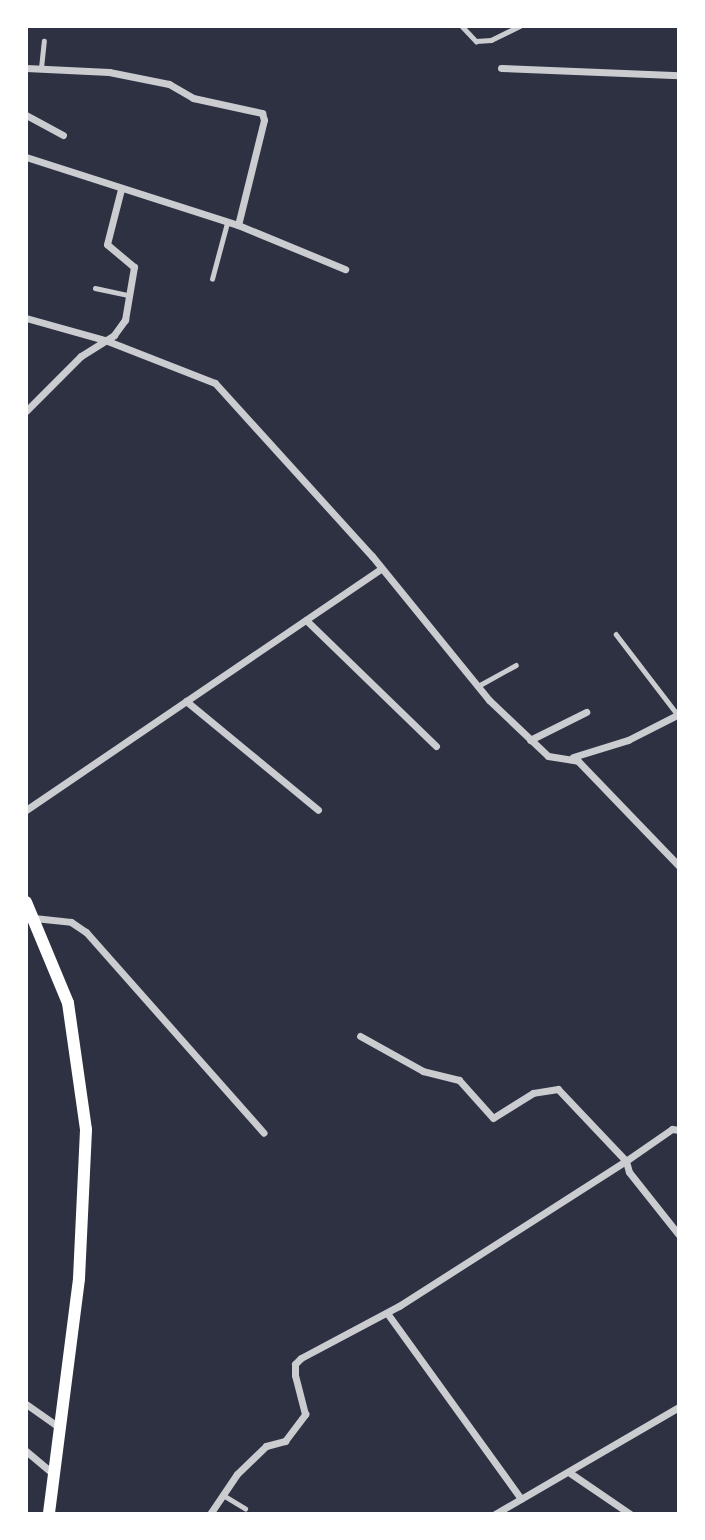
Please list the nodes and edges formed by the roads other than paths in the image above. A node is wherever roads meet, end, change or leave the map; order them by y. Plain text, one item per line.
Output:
1 (461, 26) edge
2 (520, 26) edge
3 (44, 41) dead end
4 (26, 68) edge
5 (41, 68) junction
6 (502, 68) dead end
7 (679, 75) edge
8 (26, 115) edge
9 (63, 135) dead end
10 (26, 157) edge
11 (121, 188) junction
12 (228, 223) junction
13 (238, 225) junction
14 (345, 269) dead end
15 (212, 279) dead end
16 (95, 288) dead end
17 (130, 296) junction
18 (26, 318) edge
19 (105, 340) junction
20 (26, 411) edge
21 (381, 569) junction
22 (306, 620) junction
23 (616, 634) dead end
24 (516, 666) dead end
25 (478, 686) junction
26 (186, 701) junction
27 (586, 712) dead end
28 (678, 714) edge
29 (530, 740) junction
30 (436, 746) dead end
31 (576, 759) junction
32 (26, 810) edge
33 (318, 810) dead end
34 (679, 866) edge
35 (26, 902) edge
36 (34, 918) junction
37 (360, 1037) dead end
38 (679, 1130) edge
39 (264, 1133) dead end
40 (626, 1161) junction
41 (679, 1235) edge
42 (387, 1313) junction
43 (26, 1404) edge
44 (679, 1407) edge
45 (60, 1428) junction
46 (26, 1451) edge
47 (570, 1473) junction
48 (54, 1474) junction
49 (223, 1495) junction
50 (521, 1499) junction
51 (245, 1508) dead end
52 (49, 1514) edge
53 (210, 1514) edge
54 (495, 1514) edge
55 (630, 1514) edge

1 - 2 lane
3 - 5 lane
4 - 5 street
5 - 13 street
6 - 7 street
8 - 9 street
10 - 11 street
11 - 12 street
11 - 17 street
12 - 13 street
12 - 15 lane
13 - 14 street
16 - 17 lane
17 - 19 street
18 - 19 street
19 - 20 street
19 - 21 street
21 - 22 street
21 - 25 street
22 - 26 street
22 - 30 street
23 - 28 lane
24 - 25 lane
25 - 29 street
26 - 32 street
26 - 33 street
27 - 29 street
28 - 31 street
29 - 31 street
31 - 34 street
35 - 36 main road
36 - 39 street
36 - 45 main road
37 - 40 street
38 - 40 street
40 - 41 street
40 - 42 street
42 - 49 street
42 - 50 street
43 - 45 street
44 - 47 street
45 - 48 main road
46 - 48 street
47 - 50 street
47 - 55 street
48 - 52 main road
49 - 51 lane
49 - 53 street
50 - 54 street

